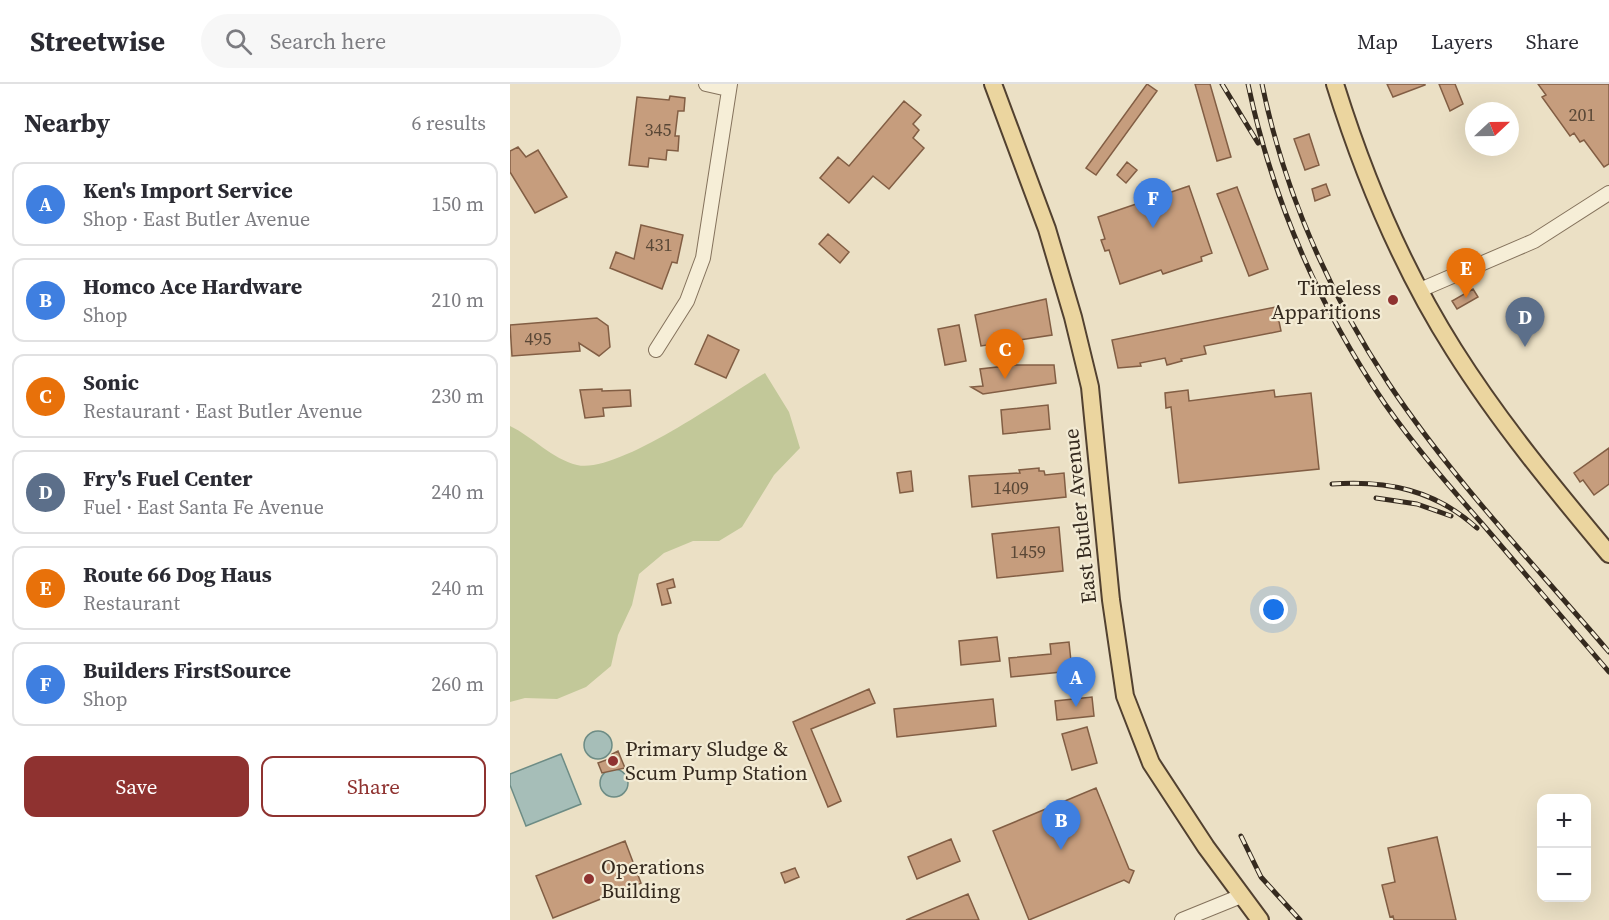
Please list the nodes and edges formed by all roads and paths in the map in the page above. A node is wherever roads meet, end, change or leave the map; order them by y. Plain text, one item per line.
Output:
1 (706, 84) edge
2 (993, 84) edge
3 (1335, 84) edge
4 (729, 86) edge
5 (1609, 193) edge
6 (1420, 290) junction
7 (656, 350) dead end
8 (1609, 554) edge
9 (1240, 896) junction
10 (1182, 920) edge
11 (1260, 920) edge

1 - 4 street
2 - 9 main road, East Butler Avenue
3 - 6 main road
4 - 7 street
5 - 6 street
6 - 8 main road
9 - 10 street
9 - 11 main road, East Butler Avenue

